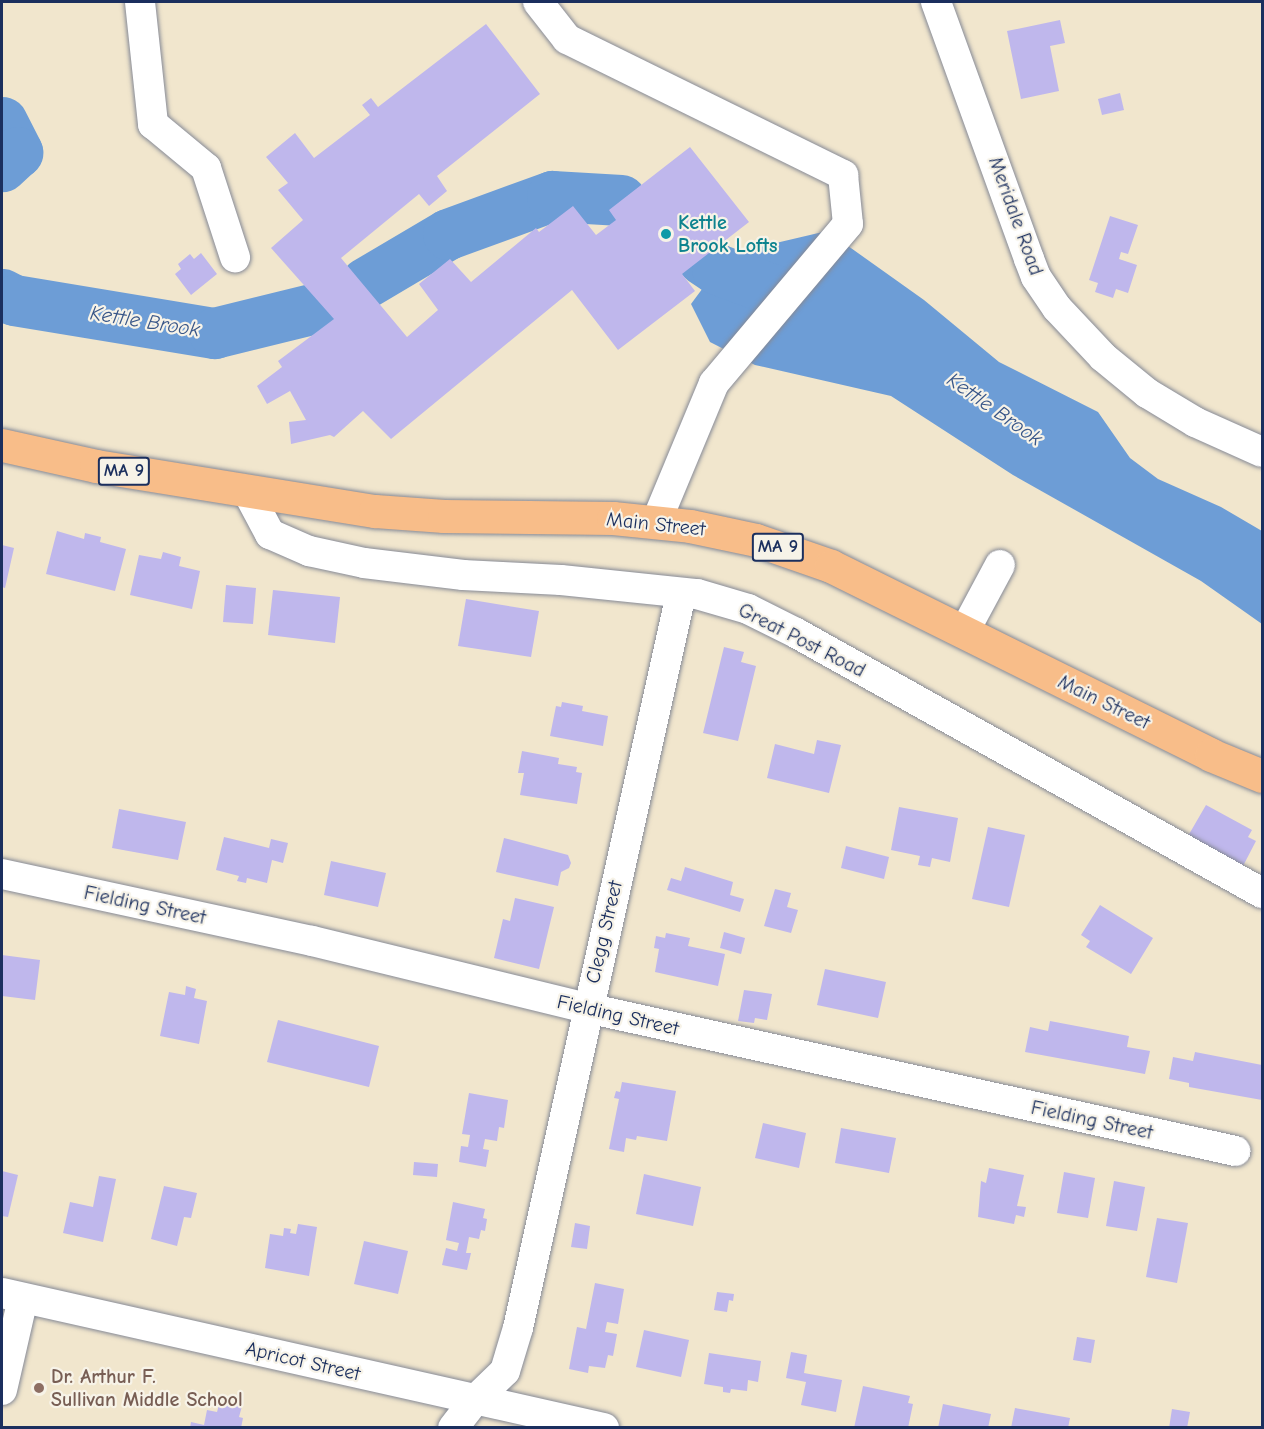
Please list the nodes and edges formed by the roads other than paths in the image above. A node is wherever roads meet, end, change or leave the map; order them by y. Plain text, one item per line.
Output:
1 (140, 2) edge
2 (538, 2) edge
3 (936, 2) edge
4 (235, 257) dead end
5 (2, 445) edge
6 (1263, 452) edge
7 (247, 491) junction
8 (656, 522) junction
9 (1000, 565) dead end
10 (681, 594) junction
11 (964, 633) junction
12 (1263, 776) edge
13 (2, 874) edge
14 (1263, 893) edge
15 (587, 1008) junction
16 (1235, 1151) dead end
17 (12, 1296) edge
18 (2, 1390) edge
19 (476, 1399) junction
20 (453, 1428) edge
21 (604, 1428) edge

1 - 4 street
2 - 8 street
3 - 6 street, Meridale Road
5 - 7 highway, Main Street / MA 9
7 - 8 highway, Main Street / MA 9
7 - 10 street, Great Post Road
8 - 11 highway, Main Street / MA 9
9 - 11 street
10 - 14 street, Great Post Road
10 - 15 street, Clegg Street
11 - 12 highway, Main Street / MA 9
13 - 15 street, Fielding Street
15 - 16 street, Fielding Street
15 - 19 street, Clegg Street
17 - 18 street
17 - 19 street, Apricot Street
19 - 20 street, Clegg Street
19 - 21 street, Apricot Street

